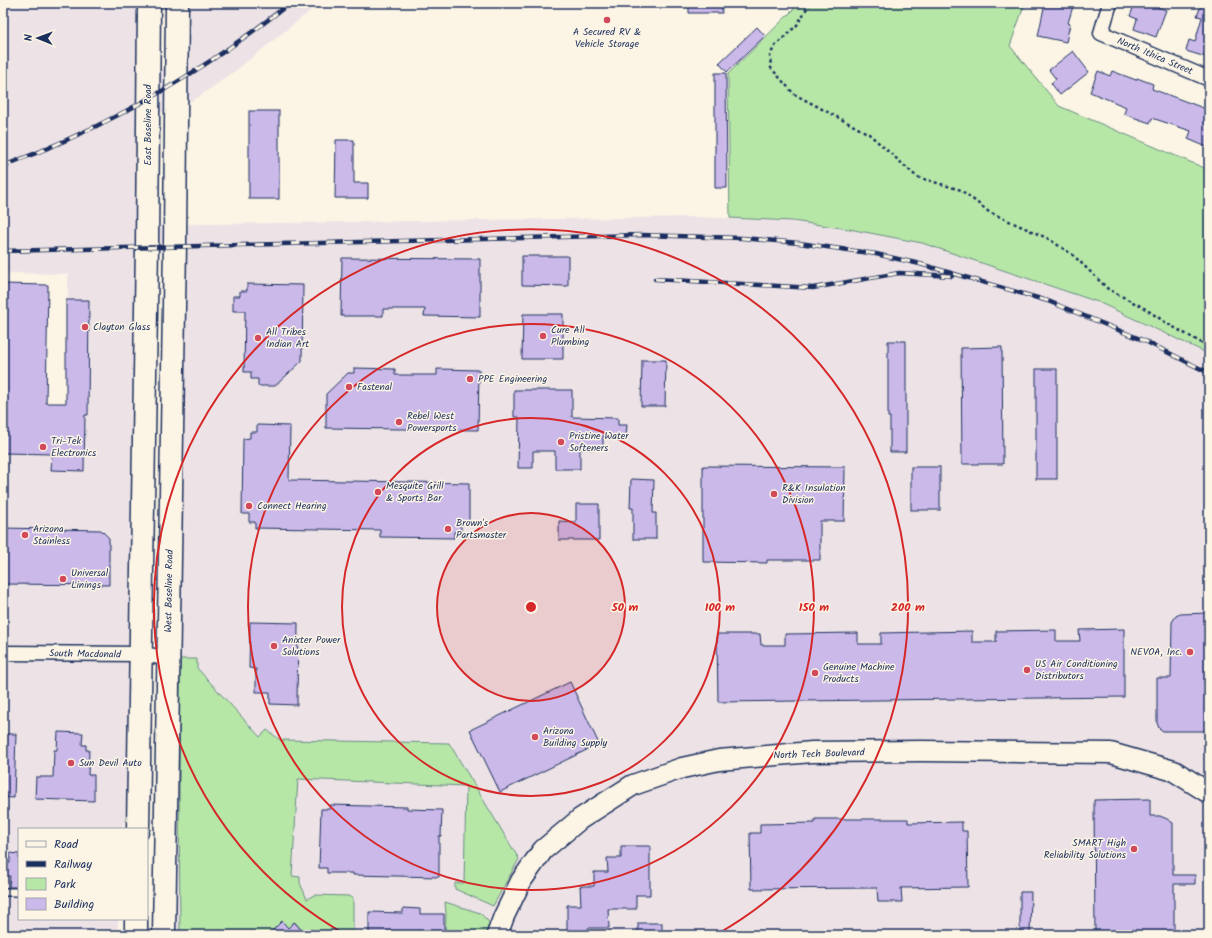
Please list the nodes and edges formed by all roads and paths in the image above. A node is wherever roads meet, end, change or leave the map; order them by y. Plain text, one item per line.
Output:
1 (149, 3) edge
2 (162, 3) edge
3 (177, 3) edge
4 (810, 3) edge
5 (1110, 3) edge
6 (177, 38) junction
7 (1209, 79) edge
8 (1209, 347) edge
9 (145, 398) junction
10 (172, 398) junction
11 (3, 653) edge
12 (140, 654) junction
13 (168, 658) junction
14 (1209, 793) edge
15 (138, 828) edge
16 (3, 892) edge
17 (18, 892) edge
18 (136, 920) edge
19 (136, 935) edge
20 (164, 935) edge
21 (497, 935) edge

1 - 9 main road, East Baseline Road
2 - 6 main road
3 - 6 main road
4 - 8 path
5 - 7 street, North Ithica Street
6 - 10 main road, West Baseline Road
9 - 10 main road
9 - 12 main road
10 - 13 main road, West Baseline Road
11 - 12 street, South Macdonald
12 - 13 street, South Macdonald
12 - 15 main road
13 - 20 main road, West Baseline Road
14 - 21 street, North Tech Boulevard
16 - 17 lane
18 - 19 main road

